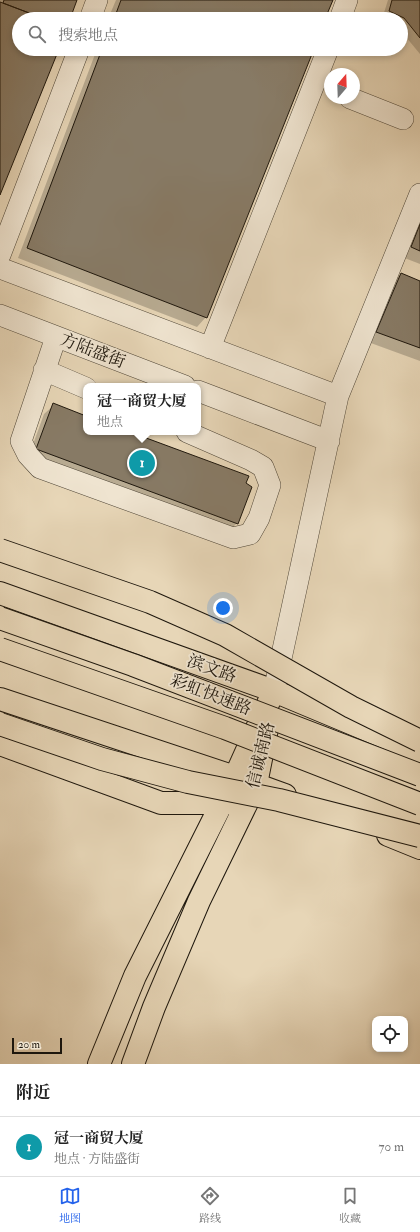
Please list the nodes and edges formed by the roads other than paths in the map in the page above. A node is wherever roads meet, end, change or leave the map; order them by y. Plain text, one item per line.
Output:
1 (97, 0) edge
2 (347, 0) edge
3 (93, 12) edge
4 (343, 12) edge
5 (75, 56) edge
6 (327, 56) edge
7 (322, 87) edge
8 (360, 102) edge
9 (403, 119) dead end
10 (420, 194) edge
11 (0, 255) edge
12 (0, 268) edge
13 (0, 315) edge
14 (56, 337) junction
15 (210, 348) junction
16 (44, 370) junction
17 (177, 383) edge
18 (83, 387) edge
19 (201, 392) edge
20 (338, 396) junction
21 (194, 435) edge
22 (328, 441) junction
23 (0, 550) edge
24 (0, 593) edge
25 (0, 618) edge
26 (0, 649) edge
27 (274, 691) junction
28 (0, 699) edge
29 (0, 724) edge
30 (420, 741) edge
31 (0, 744) edge
32 (420, 752) edge
33 (420, 775) edge
34 (235, 777) junction
35 (251, 793) junction
36 (222, 804) junction
37 (420, 804) edge
38 (420, 836) edge
39 (420, 848) edge
40 (99, 1064) edge
41 (133, 1064) edge

1 - 3 street
2 - 4 street
5 - 11 street
6 - 7 street
7 - 15 street
8 - 9 street
10 - 20 street
12 - 15 street
13 - 14 street, 方陆盛街
14 - 16 street
14 - 17 street, 方陆盛街
15 - 20 street
16 - 18 street
16 - 21 street
19 - 22 street
20 - 22 street
22 - 27 street
23 - 30 main road, bridge
24 - 27 main road, 滨文路
25 - 33 main road, 彩虹快速路, bridge
26 - 37 main road, 彩虹快速路, bridge
27 - 32 main road, 滨文路
27 - 34 main road, 信诚南路
27 - 35 main road, 信诚南路
28 - 34 main road
29 - 38 main road, bridge
31 - 36 main road
34 - 35 main road
34 - 36 main road, 信诚南路
35 - 36 main road
35 - 39 main road
35 - 41 main road, 信诚南路
36 - 40 main road, 信诚南路

